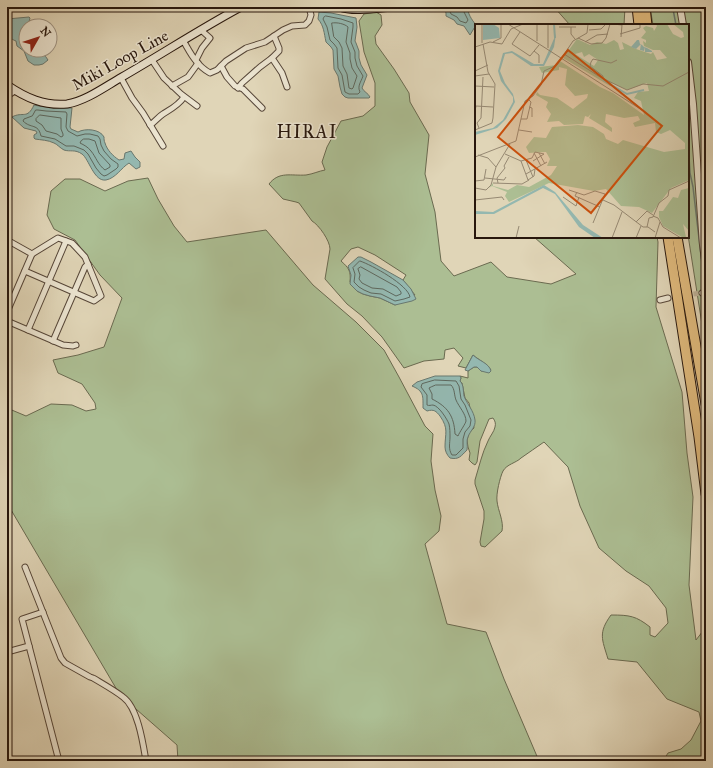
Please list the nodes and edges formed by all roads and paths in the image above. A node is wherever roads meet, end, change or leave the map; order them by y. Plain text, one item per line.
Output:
1 (241, 7) edge
2 (309, 7) edge
3 (340, 7) edge
4 (393, 7) edge
5 (637, 7) edge
6 (645, 7) edge
7 (680, 7) edge
8 (639, 24) edge
9 (647, 24) edge
10 (683, 24) edge
11 (201, 30) junction
12 (274, 36) junction
13 (183, 40) junction
14 (272, 58) junction
15 (152, 60) junction
16 (197, 62) junction
17 (221, 66) junction
18 (689, 70) edge
19 (121, 78) junction
20 (7, 86) edge
21 (172, 86) junction
22 (287, 87) dead end
23 (238, 88) junction
24 (15, 91) junction
25 (7, 96) edge
26 (184, 97) junction
27 (197, 106) dead end
28 (262, 108) dead end
29 (150, 125) junction
30 (163, 146) dead end
31 (668, 238) edge
32 (677, 238) edge
33 (7, 240) edge
34 (66, 241) junction
35 (32, 254) junction
36 (88, 264) junction
37 (706, 267) edge
38 (25, 271) junction
39 (49, 281) junction
40 (74, 292) junction
41 (7, 295) edge
42 (14, 297) junction
43 (668, 298) dead end
44 (660, 300) dead end
45 (7, 312) edge
46 (7, 321) edge
47 (28, 330) junction
48 (53, 341) junction
49 (76, 345) dead end
50 (706, 404) edge
51 (706, 494) edge
52 (25, 567) dead end
53 (43, 612) junction
54 (29, 646) junction
55 (7, 652) edge
56 (60, 761) edge
57 (146, 761) edge

1 - 11 main road, Miki Loop Line
2 - 12 street
3 - 4 main road
5 - 8 highway
6 - 9 highway
7 - 10 street
11 - 13 main road, Miki Loop Line
11 - 16 street
12 - 14 street
12 - 17 street
13 - 15 main road, Miki Loop Line
13 - 16 street
14 - 22 street
14 - 23 street
15 - 19 main road, Miki Loop Line
15 - 21 street
16 - 17 street
16 - 21 street
17 - 23 street
18 - 37 street
19 - 24 main road, Miki Loop Line
19 - 29 street
20 - 24 main road, Miki Loop Line
21 - 26 street
23 - 28 street
24 - 25 street
26 - 27 street
26 - 29 street
29 - 30 street
31 - 51 highway
32 - 50 highway
33 - 35 street
34 - 35 street
34 - 36 street
34 - 39 street
35 - 38 street
36 - 40 street
36 - 40 street
38 - 39 street
38 - 42 street
39 - 40 street
39 - 47 street
40 - 48 street
41 - 42 street
42 - 45 street
43 - 44 street
46 - 47 street
47 - 48 street
48 - 49 street
52 - 53 street
53 - 54 street
53 - 57 street
54 - 55 street
54 - 56 street

